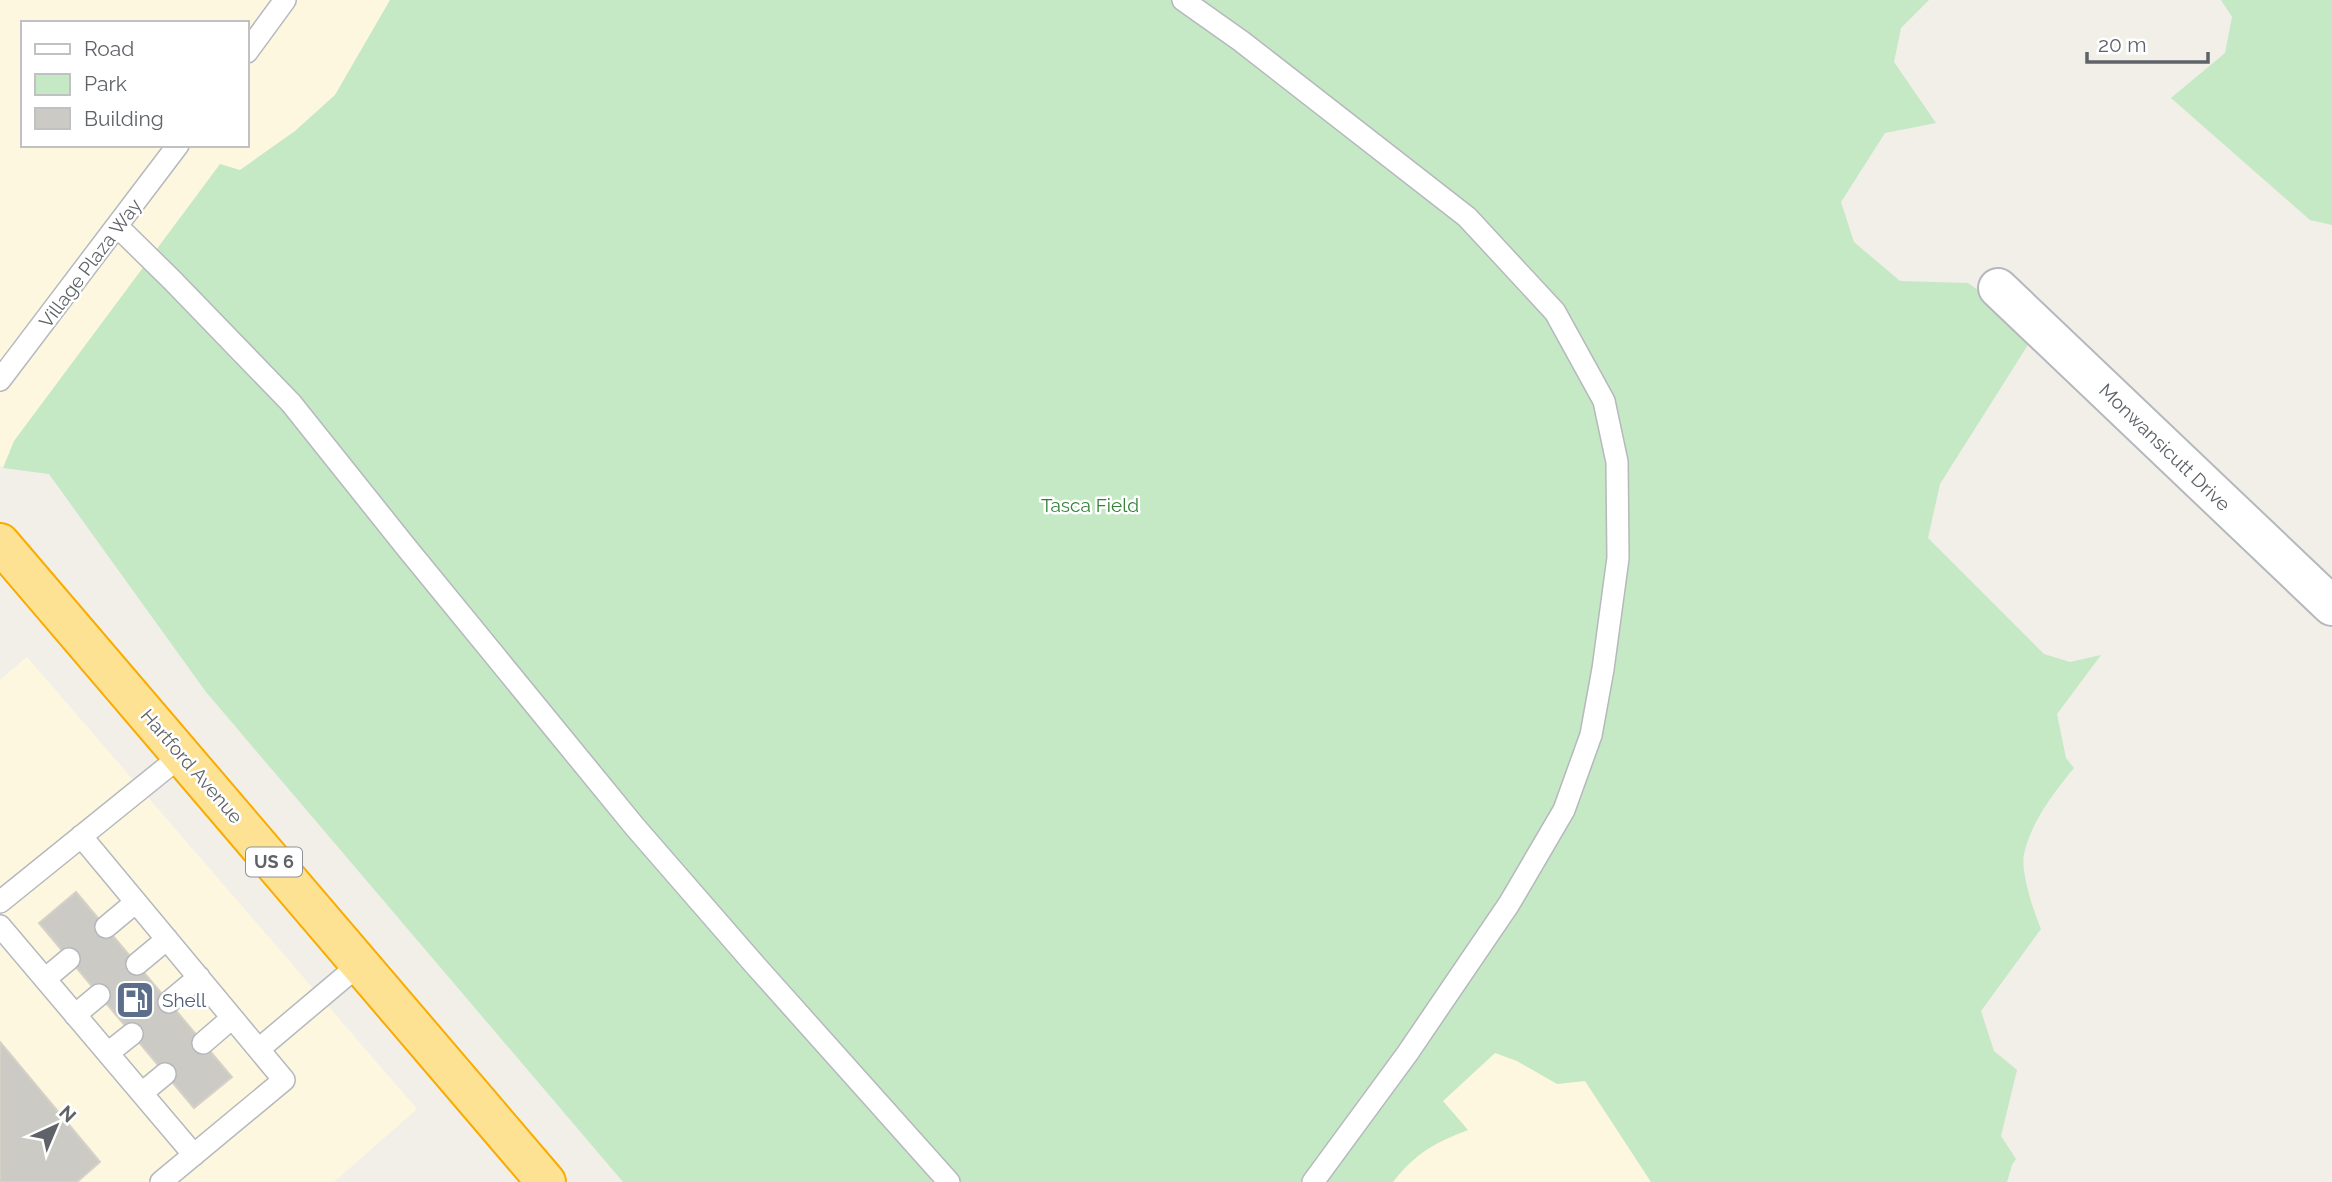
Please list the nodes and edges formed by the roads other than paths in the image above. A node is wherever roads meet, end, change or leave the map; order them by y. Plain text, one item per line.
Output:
1 (285, 0) edge
2 (1183, 0) edge
3 (248, 51) edge
4 (177, 147) edge
5 (118, 227) junction
6 (1998, 288) dead end
7 (0, 380) edge
8 (0, 542) edge
9 (2332, 606) edge
10 (182, 755) junction
11 (81, 836) junction
12 (0, 901) edge
13 (136, 902) junction
14 (0, 926) edge
15 (106, 927) dead end
16 (167, 939) junction
17 (69, 959) dead end
18 (361, 962) junction
19 (137, 964) dead end
20 (199, 977) junction
21 (45, 979) junction
22 (99, 995) dead end
23 (169, 1002) dead end
24 (75, 1015) junction
25 (232, 1018) junction
26 (132, 1034) dead end
27 (203, 1043) dead end
28 (259, 1049) junction
29 (108, 1054) junction
30 (165, 1074) dead end
31 (142, 1093) junction
32 (194, 1154) junction
33 (161, 1182) edge
34 (546, 1182) edge
35 (949, 1182) edge
36 (1313, 1182) edge

1 - 3 lane
2 - 36 lane
4 - 5 lane, Village Plaza Way
5 - 7 lane, Village Plaza Way
5 - 35 lane
6 - 9 street, Monwansicutt Drive
8 - 10 highway, Hartford Avenue / US 6
10 - 11 lane
10 - 18 highway, Hartford Avenue / US 6
11 - 12 lane
11 - 13 lane
13 - 15 lane
13 - 16 lane
14 - 21 lane
16 - 19 lane
16 - 20 lane
17 - 21 lane
18 - 28 lane
18 - 34 highway, Hartford Avenue / US 6
20 - 23 lane
20 - 25 lane
21 - 24 lane
22 - 24 lane
24 - 29 lane
25 - 27 lane
25 - 28 lane
26 - 29 lane
28 - 32 lane
29 - 31 lane
30 - 31 lane
31 - 32 lane
32 - 33 lane

